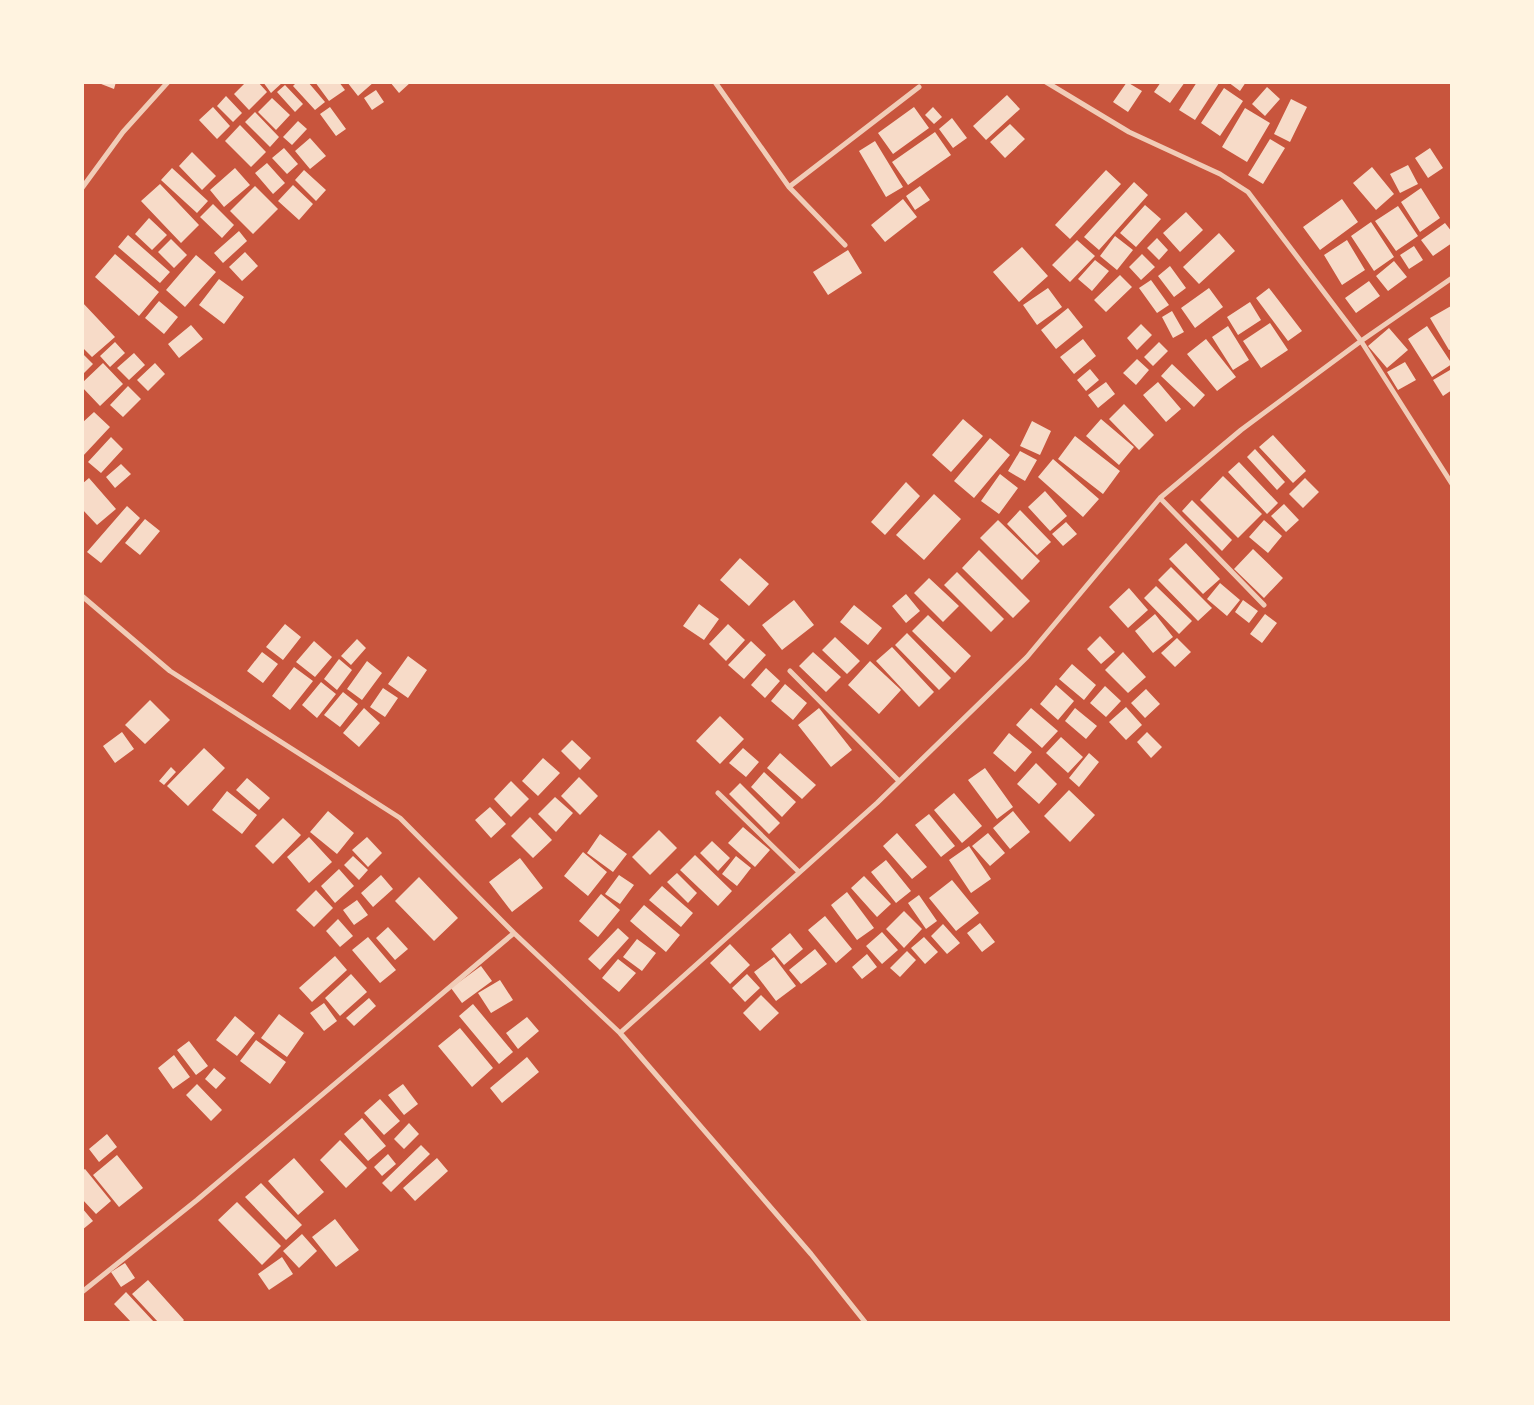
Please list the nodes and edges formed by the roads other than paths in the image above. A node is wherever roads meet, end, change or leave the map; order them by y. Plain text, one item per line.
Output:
1 (168, 82) edge
2 (715, 82) edge
3 (1046, 82) edge
4 (919, 87) dead end
5 (789, 187) junction
6 (82, 188) edge
7 (845, 245) dead end
8 (1452, 278) edge
9 (1361, 341) junction
10 (1452, 484) edge
11 (1160, 498) junction
12 (82, 596) edge
13 (1264, 605) dead end
14 (790, 671) dead end
15 (899, 781) junction
16 (718, 793) dead end
17 (799, 872) junction
18 (514, 933) junction
19 (620, 1034) junction
20 (82, 1292) edge
21 (865, 1322) edge

1 - 6 street
2 - 5 street
3 - 9 street
4 - 5 street
5 - 7 street
8 - 9 street
9 - 10 street
9 - 11 street
11 - 13 street
11 - 15 street
12 - 18 street
14 - 15 street
15 - 17 street
16 - 17 street
17 - 19 street
18 - 19 street
18 - 20 street
19 - 21 street

